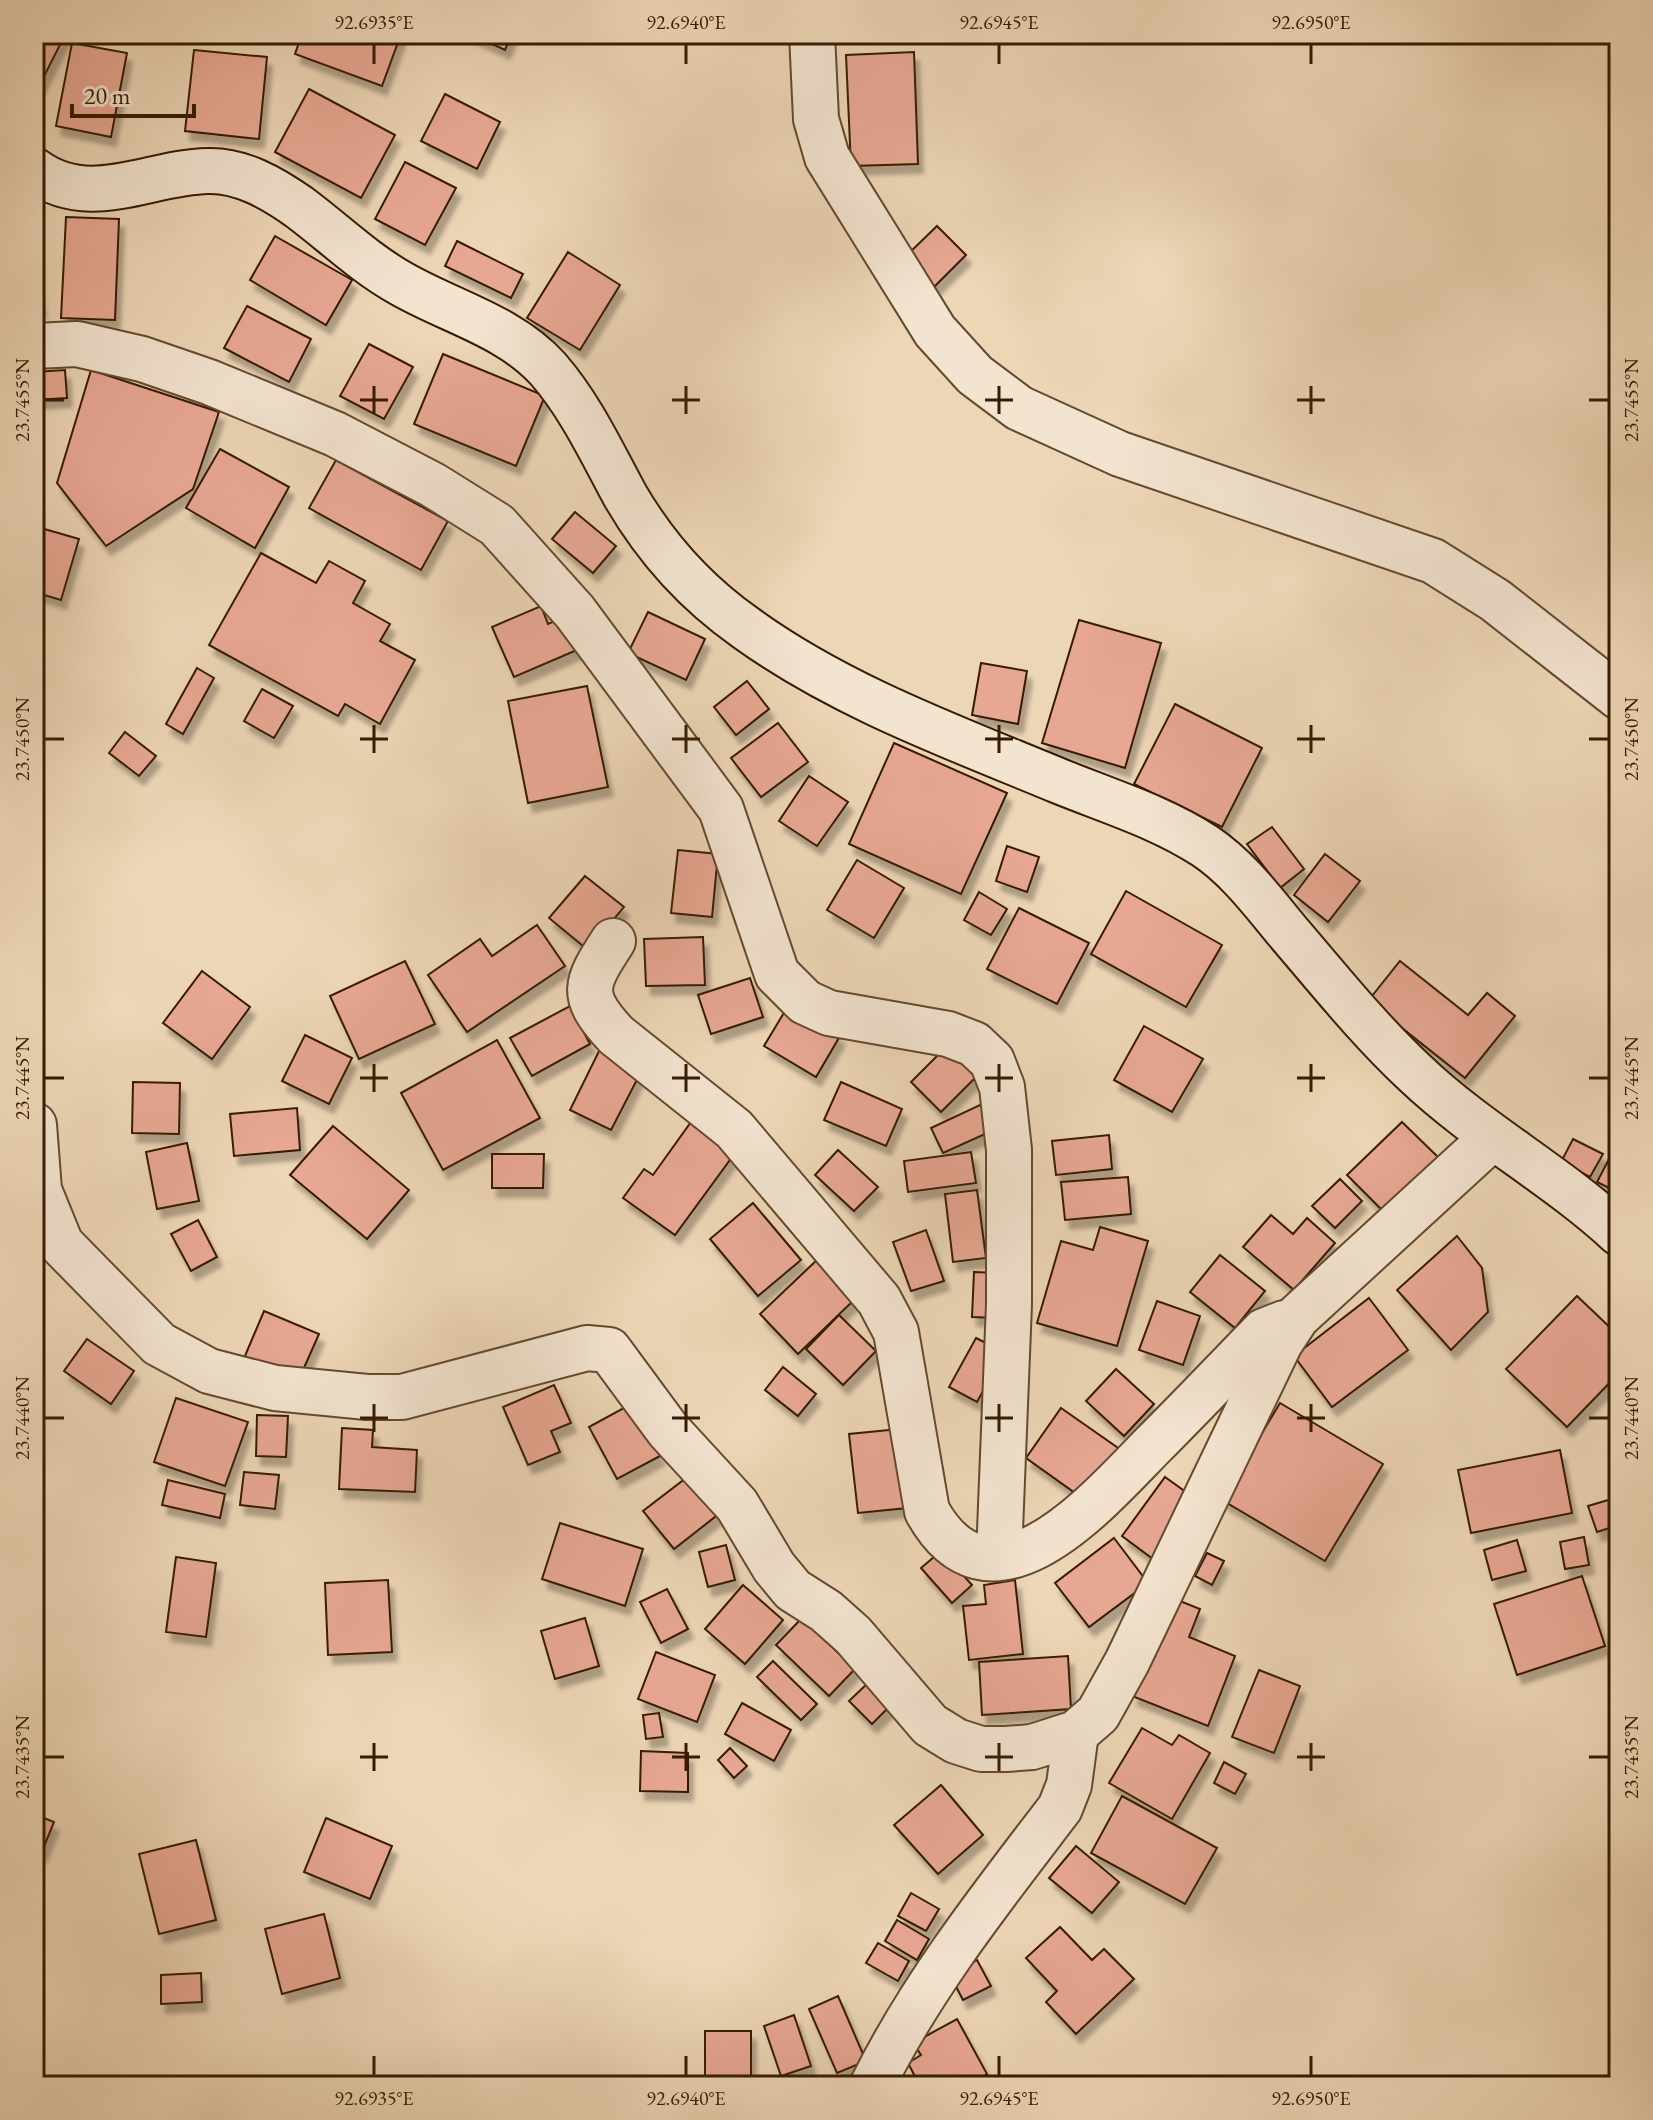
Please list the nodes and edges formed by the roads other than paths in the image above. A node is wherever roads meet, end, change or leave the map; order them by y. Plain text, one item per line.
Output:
1 (812, 34) edge
2 (34, 170) edge
3 (34, 346) edge
4 (1619, 697) edge
5 (613, 941) dead end
6 (34, 1125) edge
7 (1492, 1138) junction
8 (1619, 1233) edge
9 (1297, 1317) junction
10 (999, 1556) junction
11 (1076, 1733) junction
12 (872, 2086) edge

1 - 4 street
2 - 7 street
3 - 10 street
5 - 10 street
6 - 11 street
7 - 8 street
7 - 9 street
9 - 10 street
9 - 11 street
11 - 12 street

